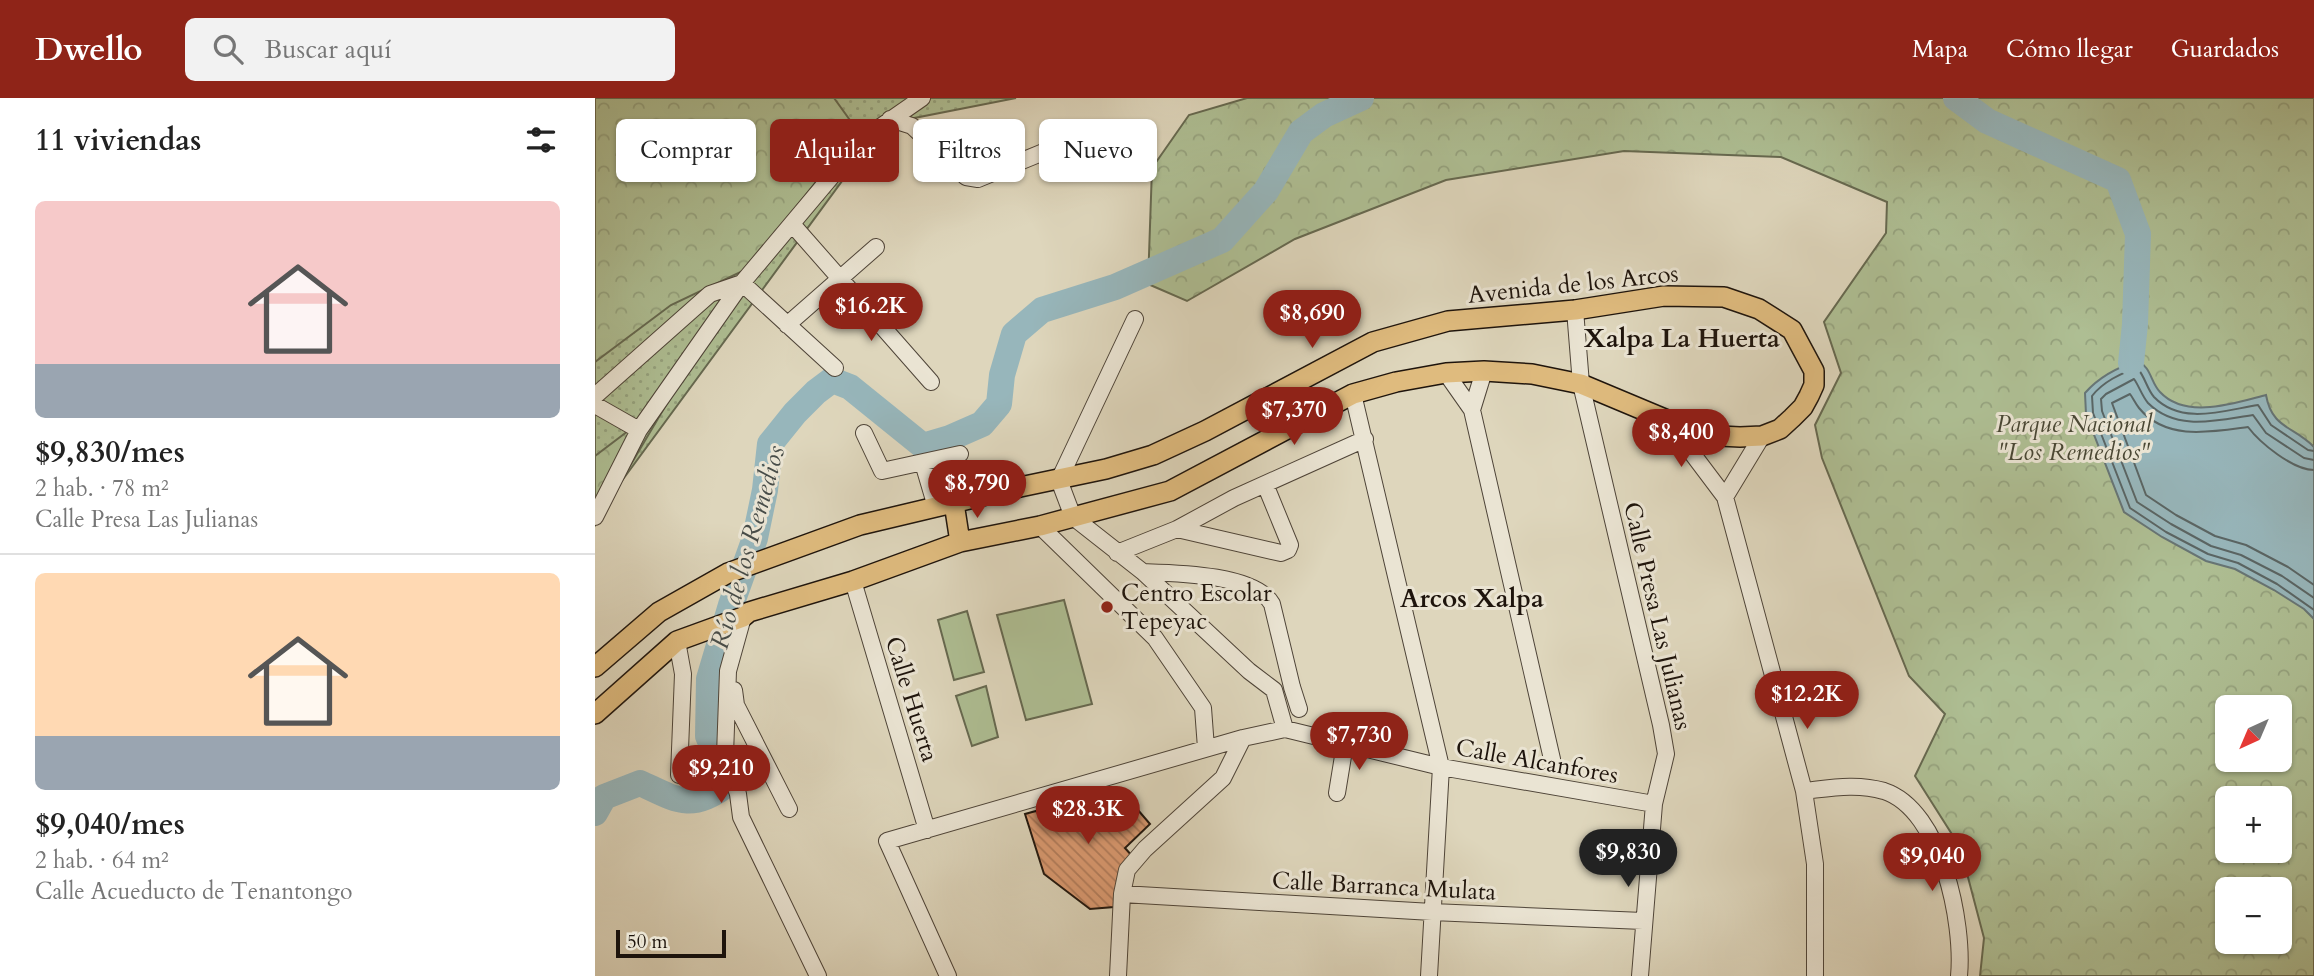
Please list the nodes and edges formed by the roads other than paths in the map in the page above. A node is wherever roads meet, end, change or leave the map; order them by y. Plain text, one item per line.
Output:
1 (922, 98) edge
2 (890, 119) edge
3 (899, 122) edge
4 (1039, 154) edge
5 (827, 182) edge
6 (792, 224) junction
7 (876, 247) dead end
8 (838, 279) junction
9 (742, 283) junction
10 (1575, 310) junction
11 (1135, 319) dead end
12 (787, 325) junction
13 (835, 368) dead end
14 (1484, 371) junction
15 (1446, 373) junction
16 (931, 382) dead end
17 (1581, 384) junction
18 (1353, 394) junction
19 (595, 396) edge
20 (595, 405) edge
21 (1472, 410) junction
22 (1667, 420) junction
23 (639, 430) junction
24 (864, 433) dead end
25 (1762, 436) junction
26 (1365, 439) junction
27 (960, 454) dead end
28 (923, 463) junction
29 (1059, 480) junction
30 (1265, 484) junction
31 (1725, 497) junction
32 (945, 505) junction
33 (595, 517) edge
34 (1073, 517) junction
35 (1040, 526) junction
36 (1177, 529) junction
37 (960, 542) junction
38 (1117, 553) junction
39 (1143, 572) junction
40 (853, 581) junction
41 (742, 616) junction
42 (677, 641) junction
43 (595, 667) edge
44 (1292, 687) junction
45 (1274, 690) junction
46 (1300, 709) dead end
47 (595, 714) edge
48 (1285, 730) junction
49 (1243, 738) junction
50 (1345, 744) junction
51 (1206, 748) junction
52 (1552, 759) dead end
53 (1441, 767) junction
54 (679, 775) dead end
55 (1804, 791) junction
56 (1337, 793) dead end
57 (1654, 804) junction
58 (789, 809) dead end
59 (927, 830) junction
60 (1122, 894) junction
61 (1432, 912) junction
62 (1643, 921) junction
63 (818, 976) edge
64 (948, 976) edge
65 (1118, 976) edge
66 (1429, 976) edge
67 (1640, 976) edge
68 (1815, 976) edge
69 (1959, 976) edge

1 - 2 street
3 - 4 street
5 - 6 street
6 - 8 street
6 - 9 street
7 - 8 street
8 - 12 street
8 - 16 street
9 - 12 street
9 - 19 street
9 - 23 street
10 - 17 street, Calle Presa Las Julianas
10 - 25 main road, Avenida de los Arcos
10 - 29 main road, Avenida de los Arcos
11 - 29 street
12 - 13 street
14 - 15 main road
14 - 17 main road
14 - 21 street
15 - 18 main road
15 - 21 street
17 - 22 main road
17 - 57 street, Calle Presa Las Julianas
18 - 26 street
18 - 34 main road
20 - 23 street
21 - 52 street
22 - 25 main road
22 - 31 street
23 - 33 street
24 - 28 street
25 - 31 street
26 - 30 street
26 - 53 street
27 - 28 street
28 - 32 street
29 - 32 main road, Avenida de los Arcos
29 - 34 street
30 - 36 street
30 - 36 street
31 - 55 street
32 - 37 main road
32 - 43 main road, Avenida de los Arcos
34 - 35 main road
34 - 38 street
35 - 37 main road
35 - 51 street
36 - 38 street
37 - 40 main road
38 - 39 street
39 - 44 street
39 - 45 street
40 - 41 main road
40 - 59 street, Calle Huerta
41 - 42 main road
41 - 58 street
41 - 63 street
42 - 47 main road
42 - 54 street
44 - 45 street
44 - 46 street
45 - 48 street
48 - 49 street, Calle Alcanfores
48 - 50 street, Calle Alcanfores
49 - 51 street, Calle Alcanfores
49 - 60 street
50 - 53 street, Calle Alcanfores
50 - 56 street
51 - 59 street, Calle Alcanfores
53 - 57 street, Calle Alcanfores
53 - 61 street
55 - 68 street
55 - 69 street
57 - 62 street, Calle Presa Las Julianas
59 - 64 street, Calle Alcanfores
60 - 61 street, Calle Barranca Mulata
60 - 65 street
61 - 62 street, Calle Barranca Mulata
61 - 66 street
62 - 67 street, Calle Presa Las Julianas

